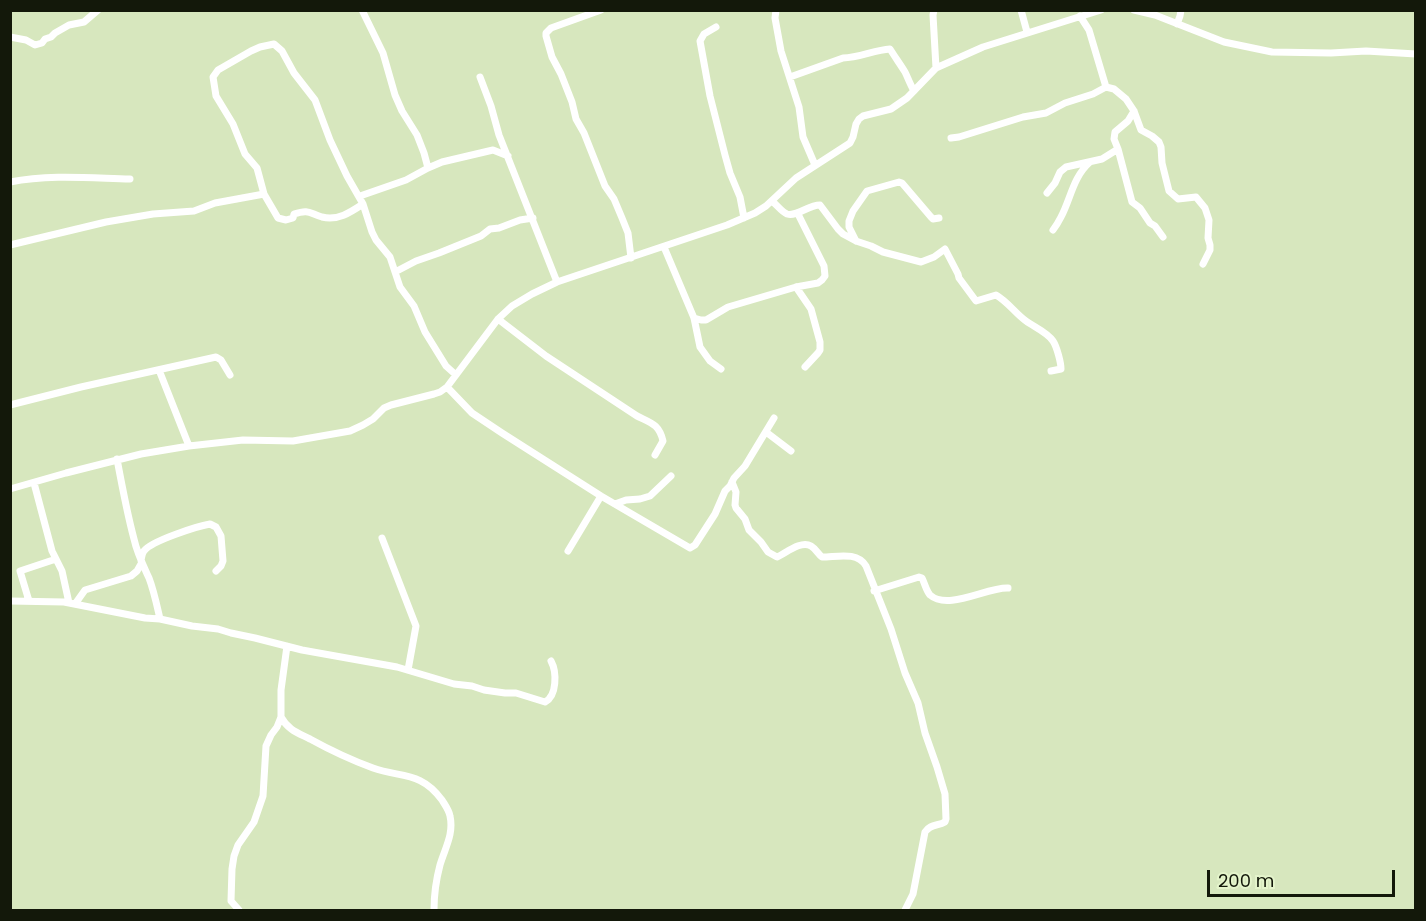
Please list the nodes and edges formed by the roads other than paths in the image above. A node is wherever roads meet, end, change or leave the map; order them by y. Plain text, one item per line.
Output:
1 (98, 10) edge
2 (362, 10) edge
3 (601, 10) edge
4 (776, 10) edge
5 (934, 10) edge
6 (1021, 10) edge
7 (1101, 10) edge
8 (1134, 10) edge
9 (1181, 10) edge
10 (1080, 16) junction
11 (1177, 24) junction
12 (716, 27) dead end
13 (1027, 32) junction
14 (10, 37) edge
15 (1416, 54) edge
16 (936, 68) junction
17 (480, 77) dead end
18 (790, 77) junction
19 (1106, 87) junction
20 (914, 91) junction
21 (1134, 111) junction
22 (951, 138) dead end
23 (1118, 149) junction
24 (508, 156) junction
25 (1090, 162) junction
26 (815, 165) junction
27 (428, 168) junction
28 (130, 179) dead end
29 (10, 182) edge
30 (1047, 193) dead end
31 (264, 194) junction
32 (360, 196) junction
33 (772, 201) junction
34 (363, 204) junction
35 (798, 213) junction
36 (533, 218) junction
37 (744, 218) junction
38 (939, 218) dead end
39 (1053, 230) dead end
40 (1163, 237) dead end
41 (856, 241) junction
42 (10, 245) edge
43 (664, 247) junction
44 (631, 258) junction
45 (1203, 264) dead end
46 (394, 272) junction
47 (557, 282) junction
48 (796, 287) junction
49 (694, 318) junction
50 (498, 319) junction
51 (805, 367) dead end
52 (721, 369) dead end
53 (159, 370) junction
54 (1051, 371) dead end
55 (230, 375) dead end
56 (456, 375) junction
57 (447, 387) junction
58 (10, 405) edge
59 (774, 418) dead end
60 (766, 432) junction
61 (189, 446) junction
62 (791, 451) dead end
63 (655, 455) dead end
64 (117, 459) junction
65 (671, 476) dead end
66 (732, 482) junction
67 (34, 483) junction
68 (10, 489) edge
69 (601, 496) junction
70 (615, 504) junction
71 (382, 538) dead end
72 (136, 545) junction
73 (149, 547) junction
74 (567, 551) dead end
75 (56, 559) junction
76 (141, 562) junction
77 (216, 571) dead end
78 (1008, 588) dead end
79 (874, 591) junction
80 (10, 601) edge
81 (29, 601) junction
82 (72, 604) junction
83 (160, 619) junction
84 (287, 646) junction
85 (551, 661) dead end
86 (408, 670) junction
87 (281, 717) junction
88 (275, 730) junction
89 (291, 730) junction
90 (239, 910) edge
91 (434, 910) edge
92 (905, 910) edge

1 - 14 street
2 - 27 street
3 - 44 street
4 - 18 street
5 - 16 street
6 - 13 street
7 - 10 street
8 - 11 street
9 - 11 street
10 - 13 street
10 - 19 street
11 - 15 street
12 - 37 street
13 - 16 street
16 - 20 street
17 - 24 street
18 - 20 street
18 - 26 street
19 - 21 street
19 - 22 street
20 - 26 street
21 - 23 street
21 - 45 street
23 - 25 street
23 - 40 street
24 - 27 street
24 - 36 street
25 - 30 street
25 - 39 street
26 - 33 street
27 - 32 street
28 - 29 street
31 - 32 street
31 - 34 street
31 - 42 street
32 - 34 street
33 - 35 street
33 - 37 street
34 - 46 street
35 - 41 street
35 - 48 street
36 - 46 street
36 - 47 street
37 - 43 street
38 - 41 street
41 - 54 street
43 - 44 street
43 - 49 street
44 - 47 street
46 - 56 street
47 - 50 street
48 - 49 street
48 - 51 street
49 - 52 street
50 - 56 street
50 - 63 street
53 - 55 street
53 - 58 street
53 - 61 street
56 - 57 street
57 - 61 street
57 - 69 street
59 - 60 street
60 - 62 street
60 - 66 street
61 - 64 street
64 - 67 street
64 - 72 street
65 - 70 street
66 - 70 street
66 - 79 street
67 - 68 street
67 - 75 street
69 - 70 street
69 - 74 street
71 - 86 street
72 - 73 street
72 - 76 street
73 - 76 street
73 - 77 street
75 - 81 street
75 - 82 street
76 - 82 street
76 - 83 street
78 - 79 street
79 - 92 street
80 - 81 street
81 - 82 street
82 - 83 street
83 - 84 street
84 - 86 street
84 - 87 street
85 - 86 street
87 - 88 street
87 - 89 street
88 - 89 street
88 - 90 street
89 - 91 street

